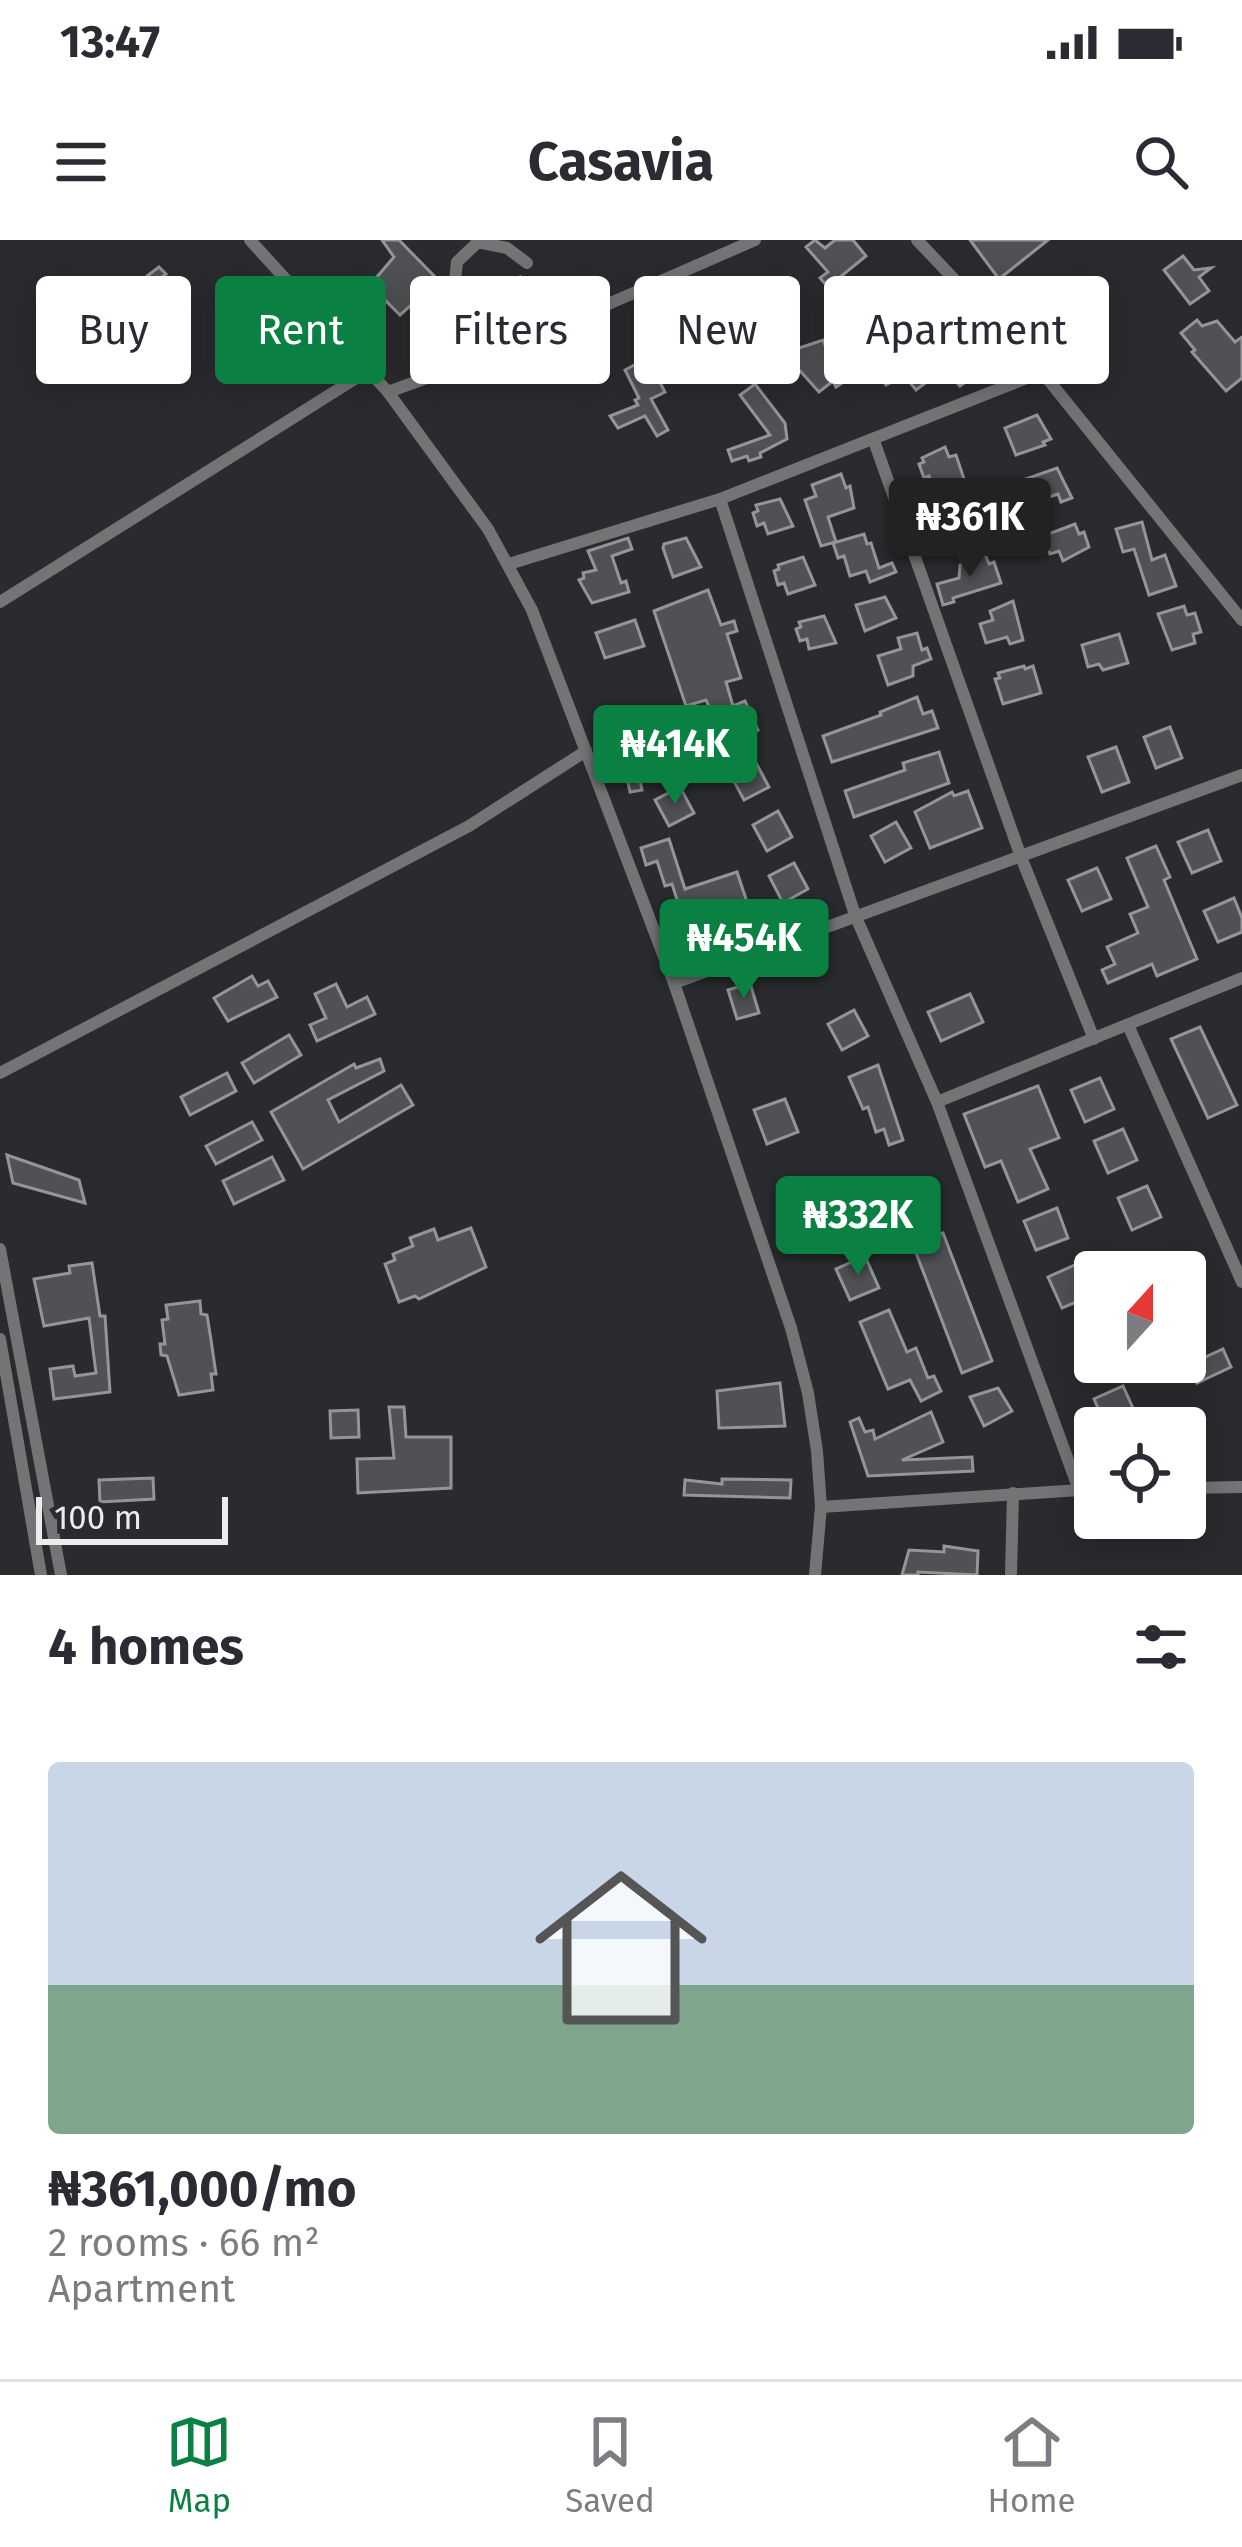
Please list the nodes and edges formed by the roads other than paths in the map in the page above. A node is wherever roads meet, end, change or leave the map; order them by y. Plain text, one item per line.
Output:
1 (250, 240) edge
2 (755, 240) edge
3 (916, 240) edge
4 (527, 263) dead end
5 (283, 276) edge
6 (455, 276) edge
7 (950, 276) edge
8 (610, 303) edge
9 (347, 384) edge
10 (381, 384) edge
11 (410, 384) edge
12 (1013, 384) edge
13 (1052, 384) edge
14 (388, 392) junction
15 (874, 441) junction
16 (720, 499) junction
17 (508, 564) junction
18 (0, 602) edge
19 (1242, 620) edge
20 (586, 751) junction
21 (1242, 775) edge
22 (1021, 857) junction
23 (855, 915) junction
24 (1242, 978) edge
25 (674, 983) junction
26 (1128, 1025) junction
27 (1094, 1039) junction
28 (0, 1072) edge
29 (937, 1102) junction
30 (0, 1249) edge
31 (1242, 1282) edge
32 (0, 1339) edge
33 (1074, 1476) edge
34 (1242, 1487) edge
35 (1206, 1488) edge
36 (1074, 1490) edge
37 (1013, 1493) junction
38 (821, 1507) junction
39 (41, 1575) edge
40 (61, 1575) edge
41 (815, 1575) edge
42 (1011, 1575) edge

1 - 5 street
2 - 8 street
3 - 7 street
4 - 6 street
9 - 18 street
10 - 14 street
11 - 14 street
12 - 15 street
13 - 19 street
14 - 17 street
15 - 16 street
15 - 22 street
16 - 17 street
16 - 23 street
17 - 20 street
20 - 25 street
20 - 28 street
21 - 22 street
22 - 23 street
22 - 27 street
23 - 25 street
23 - 29 street
24 - 26 street
25 - 38 street
26 - 27 street
26 - 31 street
27 - 29 street
29 - 33 street
30 - 40 street
32 - 39 street
34 - 35 street
36 - 37 street
37 - 38 street
37 - 42 street
38 - 41 street

